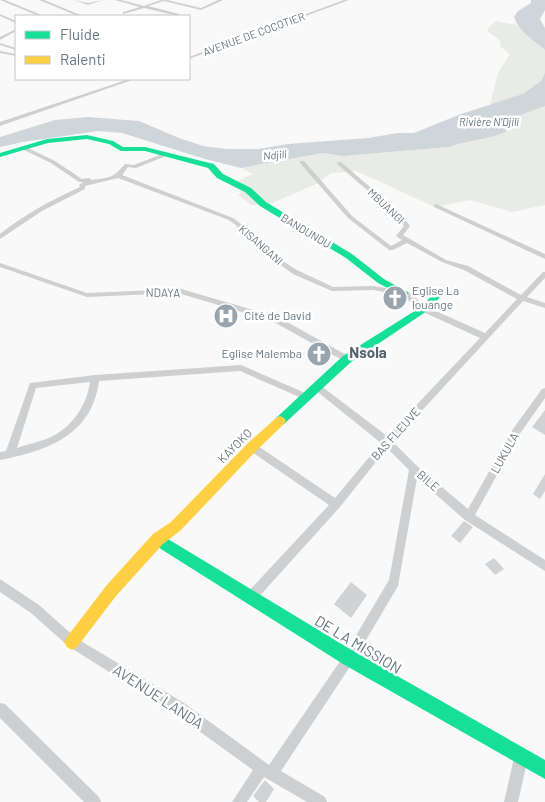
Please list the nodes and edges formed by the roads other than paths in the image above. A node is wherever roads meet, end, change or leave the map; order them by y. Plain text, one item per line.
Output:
1 (2, 0) edge
2 (41, 0) edge
3 (76, 0) edge
4 (101, 0) edge
5 (117, 0) edge
6 (135, 0) edge
7 (163, 0) edge
8 (194, 0) edge
9 (220, 0) edge
10 (347, 0) edge
11 (59, 2) dead end
12 (128, 2) junction
13 (54, 4) junction
14 (182, 4) junction
15 (144, 6) junction
16 (114, 7) dead end
17 (124, 13) dead end
18 (0, 15) edge
19 (40, 15) edge
20 (78, 15) edge
21 (178, 15) dead end
22 (15, 22) edge
23 (0, 44) edge
24 (15, 49) edge
25 (0, 52) edge
26 (15, 55) edge
27 (190, 58) edge
28 (130, 80) edge
29 (0, 124) edge
30 (26, 149) junction
31 (0, 155) edge
32 (164, 155) junction
33 (302, 162) dead end
34 (339, 163) dead end
35 (118, 176) junction
36 (92, 180) junction
37 (436, 206) dead end
38 (0, 226) edge
39 (10, 229) junction
40 (0, 237) edge
41 (407, 240) junction
42 (545, 257) edge
43 (0, 265) edge
44 (545, 274) edge
45 (404, 293) junction
46 (439, 293) dead end
47 (521, 298) junction
48 (545, 306) edge
49 (424, 309) junction
50 (486, 337) junction
51 (347, 359) junction
52 (95, 378) junction
53 (317, 387) junction
54 (545, 391) edge
55 (307, 397) junction
56 (387, 442) junction
57 (252, 447) junction
58 (10, 454) junction
59 (0, 456) edge
60 (414, 469) junction
61 (336, 504) junction
62 (469, 518) junction
63 (158, 540) junction
64 (544, 564) edge
65 (0, 585) edge
66 (251, 597) junction
67 (72, 642) junction
68 (350, 658) junction
69 (0, 708) edge
70 (522, 758) junction
71 (267, 770) junction
72 (545, 770) edge
73 (94, 802) edge
74 (239, 802) edge
75 (320, 802) edge
76 (511, 802) edge

1 - 19 street
2 - 13 street
3 - 4 street
5 - 12 street
6 - 12 street
7 - 14 street
7 - 15 street
8 - 14 street
9 - 14 street
10 - 27 street, AVENUE DE COCOTIER
11 - 13 street
12 - 15 street
12 - 16 street
13 - 20 street
15 - 17 street
15 - 21 street
18 - 22 street
23 - 24 street
25 - 26 street
28 - 29 street
30 - 31 street
30 - 32 street
30 - 36 street
32 - 35 street
32 - 45 street, BANDUNDU
33 - 41 street
34 - 41 street, MBUANGI
35 - 36 street
35 - 45 street, KISANGANI
36 - 39 street
37 - 42 street
38 - 39 street
39 - 40 street
41 - 47 street, MBUANGI
43 - 51 street, NDAYA
44 - 47 street, BAS FLEUVE
45 - 49 street, KISANGANI
46 - 49 street, KAYOKO
47 - 48 street
47 - 50 street, BAS FLEUVE
49 - 50 street, KISANGANI
49 - 51 street, KAYOKO
50 - 56 street, BAS FLEUVE
51 - 53 street, KAYOKO
52 - 55 street
52 - 58 street
52 - 58 street
53 - 55 street, KAYOKO
53 - 56 street, BILE
54 - 62 street, LUKULA
55 - 57 street, KAYOKO
56 - 60 street, BILE
56 - 61 street, BAS FLEUVE
57 - 61 street
57 - 63 street, KAYOKO
58 - 59 street
60 - 62 street, BILE
60 - 68 street
61 - 66 street, BAS FLEUVE
62 - 64 street, BILE
63 - 66 street, DE LA MISSION
63 - 67 street, KAYOKO
65 - 67 street, AVENUE LANDA
66 - 68 street, DE LA MISSION
67 - 71 street, AVENUE LANDA
68 - 70 street, DE LA MISSION
68 - 71 street
69 - 73 street
70 - 72 street, DE LA MISSION
70 - 76 street
71 - 74 street
71 - 75 street, AVENUE LANDA

